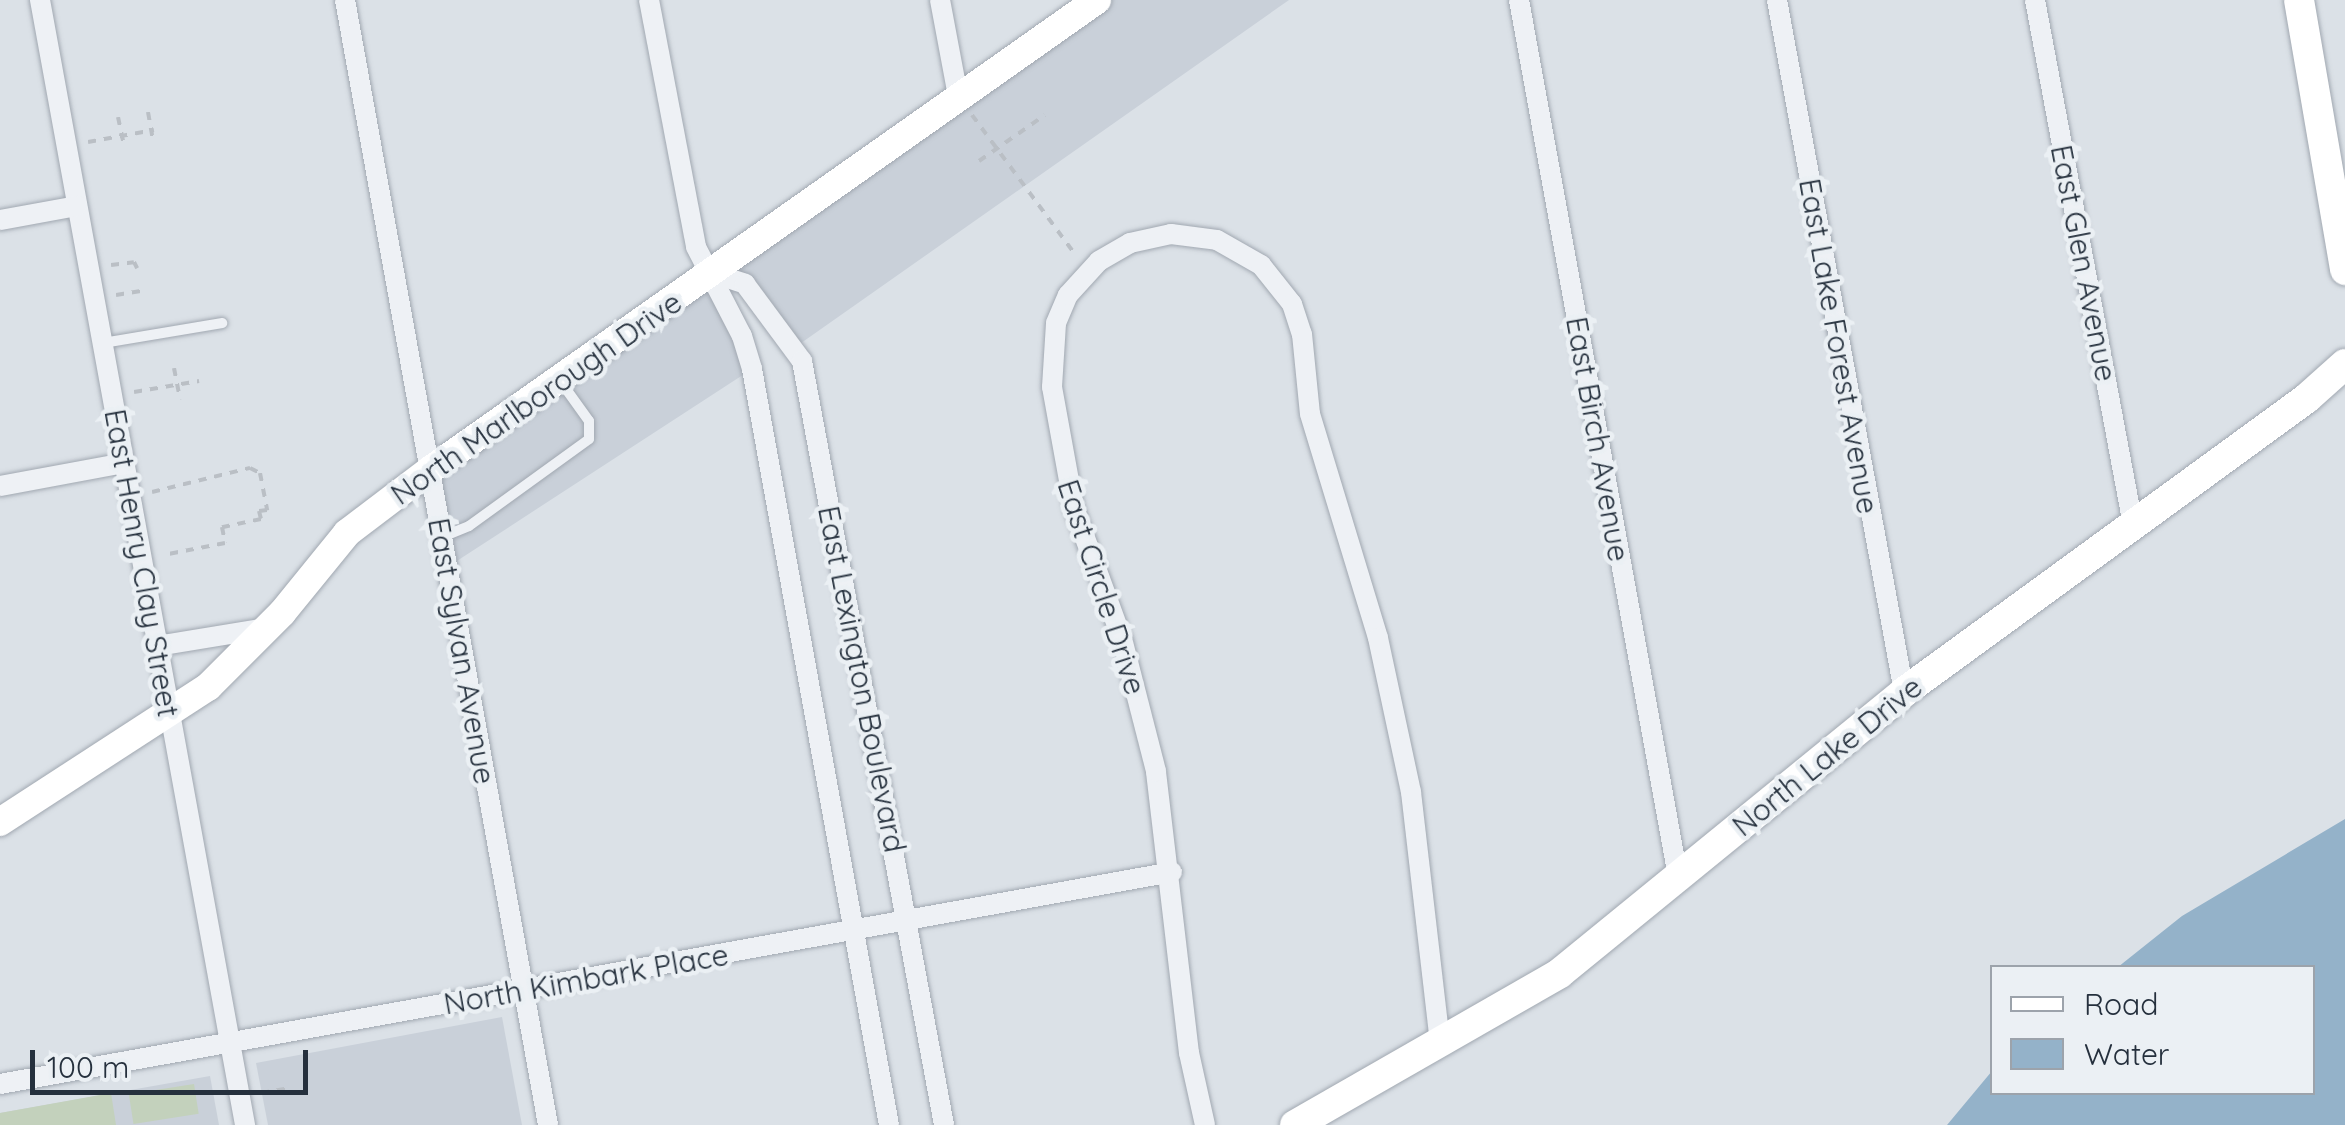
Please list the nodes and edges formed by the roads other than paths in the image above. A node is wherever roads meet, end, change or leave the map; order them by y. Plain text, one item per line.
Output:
1 (40, 0) edge
2 (345, 0) edge
3 (649, 0) edge
4 (940, 0) edge
5 (1097, 0) edge
6 (1518, 0) edge
7 (1777, 0) edge
8 (2034, 0) edge
9 (2299, 0) edge
10 (965, 106) junction
11 (2336, 154) edge
12 (77, 206) junction
13 (0, 220) edge
14 (2345, 270) edge
15 (712, 273) junction
16 (222, 322) dead end
17 (102, 343) junction
18 (2345, 364) edge
19 (560, 381) junction
20 (124, 463) junction
21 (430, 470) junction
22 (0, 486) edge
23 (2133, 525) junction
24 (441, 538) junction
25 (267, 628) junction
26 (157, 646) junction
27 (1904, 692) junction
28 (169, 713) junction
29 (0, 822) edge
30 (1172, 872) junction
31 (1678, 878) junction
32 (907, 921) junction
33 (854, 932) junction
34 (523, 989) junction
35 (1440, 1043) junction
36 (230, 1044) junction
37 (0, 1084) edge
38 (245, 1125) edge
39 (548, 1125) edge
40 (889, 1125) edge
41 (944, 1125) edge
42 (1205, 1125) edge
43 (1295, 1125) edge

1 - 12 street, East Henry Clay Street
2 - 21 street, East Sylvan Avenue
3 - 15 street, East Lexington Boulevard
4 - 10 street
5 - 10 street, North Marlborough Drive
6 - 31 street, East Birch Avenue
7 - 27 street, East Lake Forest Avenue
8 - 23 street, East Glen Avenue
9 - 11 main road
10 - 15 street, North Marlborough Drive
11 - 14 main road
12 - 13 street
12 - 17 street, East Henry Clay Street
15 - 19 street, North Marlborough Drive
15 - 32 street, East Lexington Boulevard
15 - 33 street, East Lexington Boulevard
16 - 17 lane
17 - 20 street, East Henry Clay Street
18 - 23 main road, North Lake Drive
19 - 21 street, North Marlborough Drive
19 - 24 lane
20 - 22 street
20 - 26 street, East Henry Clay Street
21 - 24 street, East Sylvan Avenue
21 - 25 street, North Marlborough Drive
23 - 27 main road, North Lake Drive
24 - 34 street, East Sylvan Avenue
25 - 26 street
25 - 28 street, North Marlborough Drive
26 - 28 street, East Henry Clay Street
27 - 31 main road, North Lake Drive
28 - 29 street, North Marlborough Drive
28 - 36 street, East Henry Clay Street
30 - 32 street, North Kimbark Place
30 - 35 street, East Circle Drive
30 - 42 street, East Circle Drive
31 - 35 main road, North Lake Drive
32 - 33 street, North Kimbark Place
32 - 41 street, East Lexington Boulevard
33 - 34 street, North Kimbark Place
33 - 40 street, East Lexington Boulevard
34 - 36 street, North Kimbark Place
34 - 39 street, East Sylvan Avenue
35 - 43 main road, North Lake Drive
36 - 37 street, North Kimbark Place
36 - 38 street, East Henry Clay Street

